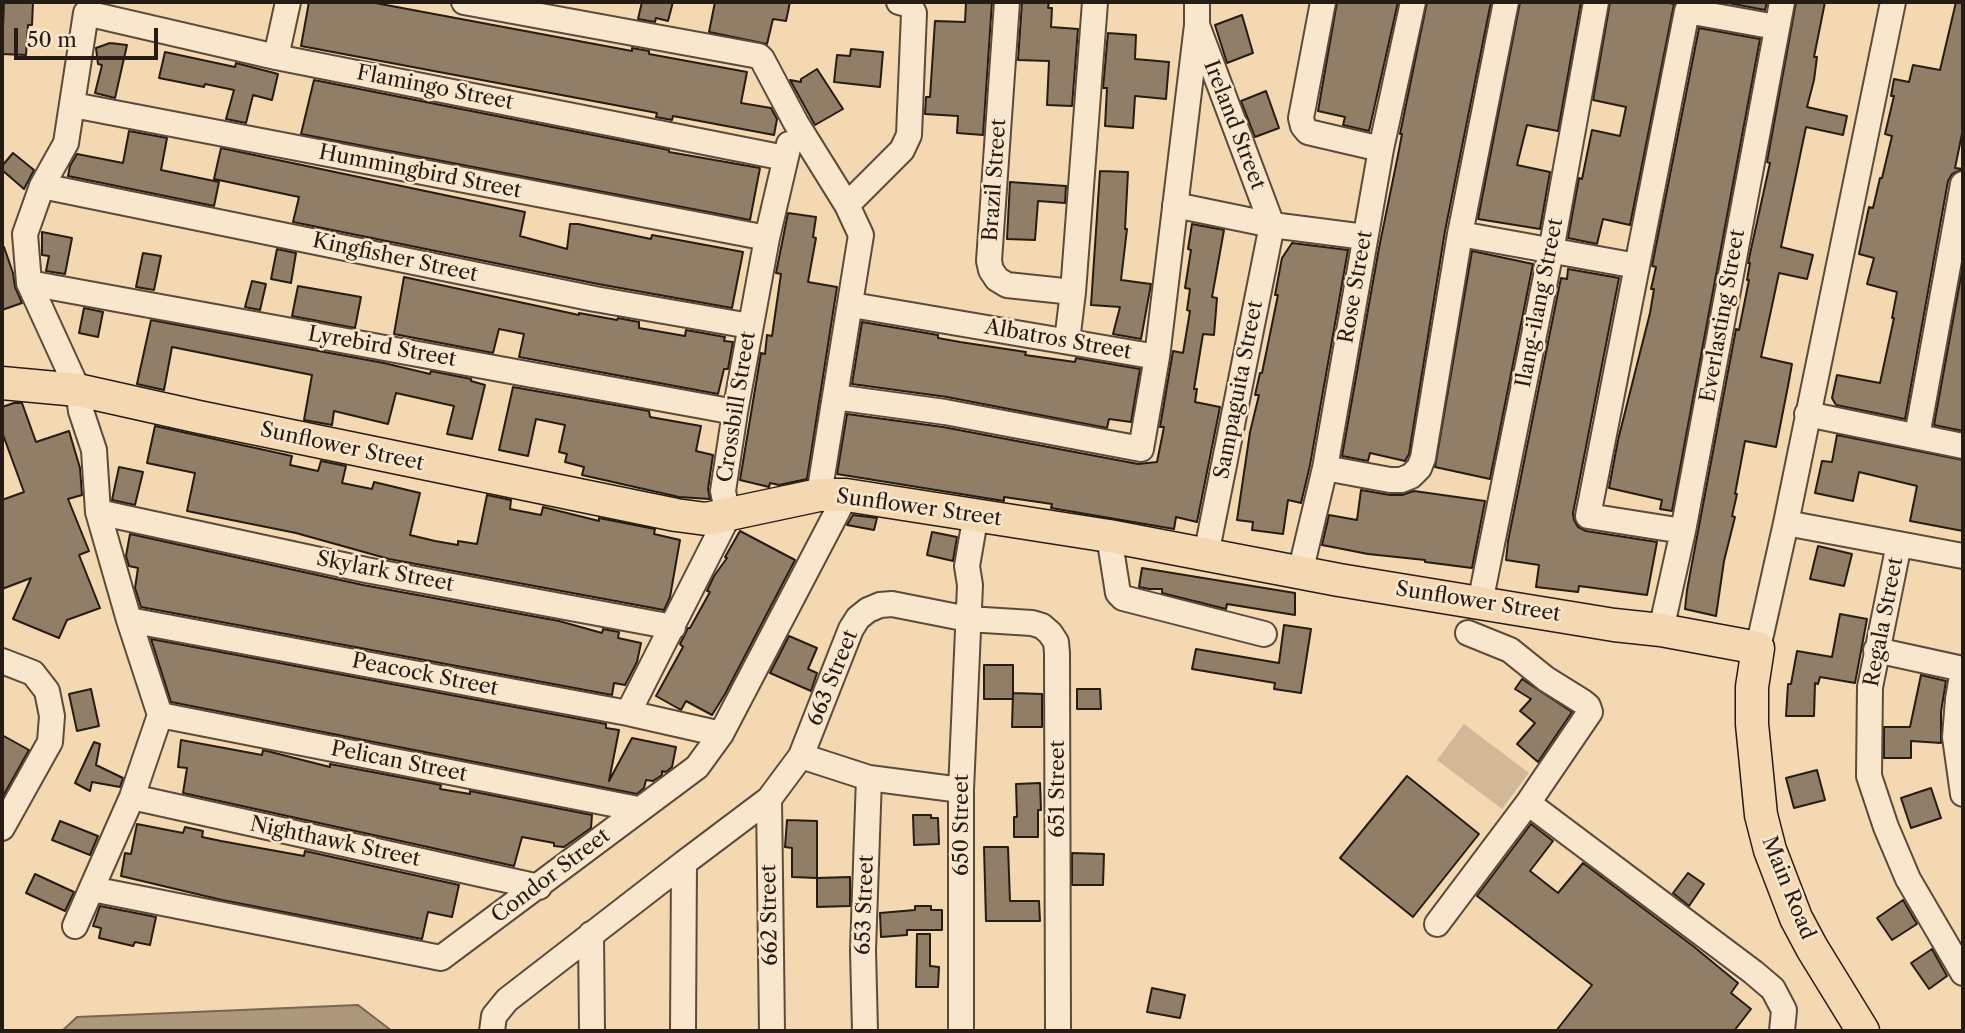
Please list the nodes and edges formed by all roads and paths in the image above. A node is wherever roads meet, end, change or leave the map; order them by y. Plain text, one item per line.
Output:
1 (288, 2) edge
2 (464, 2) edge
3 (1007, 2) edge
4 (1095, 2) edge
5 (1323, 2) edge
6 (1413, 2) edge
7 (1506, 2) edge
8 (1597, 2) edge
9 (1782, 2) edge
10 (1893, 2) edge
11 (904, 3) edge
12 (1197, 13) edge
13 (1776, 27) junction
14 (276, 57) junction
15 (73, 105) junction
16 (796, 123) junction
17 (1381, 149) junction
18 (785, 158) junction
19 (1963, 184) edge
20 (42, 186) junction
21 (847, 205) junction
22 (1175, 205) junction
23 (1272, 225) junction
24 (1460, 234) junction
25 (1365, 237) junction
26 (767, 238) junction
27 (1551, 251) junction
28 (1637, 266) junction
29 (29, 282) junction
30 (1073, 292) junction
31 (852, 305) junction
32 (750, 326) junction
33 (1067, 341) junction
34 (1157, 358) junction
35 (2, 383) edge
36 (78, 390) junction
37 (835, 397) junction
38 (735, 412) junction
39 (1807, 414) junction
40 (1917, 436) junction
41 (1963, 446) edge
42 (1325, 468) junction
43 (833, 495) junction
44 (98, 512) junction
45 (728, 516) junction
46 (984, 516) junction
47 (1786, 523) junction
48 (1683, 531) junction
49 (1109, 536) junction
50 (1899, 544) junction
51 (1206, 555) junction
52 (1963, 556) edge
53 (1300, 573) junction
54 (1480, 603) junction
55 (968, 619) junction
56 (129, 620) junction
57 (673, 627) junction
58 (1661, 630) junction
59 (1468, 633) dead end
60 (1264, 634) dead end
61 (1758, 648) junction
62 (1876, 650) junction
63 (2, 661) edge
64 (1963, 670) edge
65 (628, 713) junction
66 (160, 715) junction
67 (721, 734) junction
68 (801, 756) junction
69 (869, 778) junction
70 (961, 790) junction
71 (1963, 794) edge
72 (132, 797) junction
73 (769, 799) junction
74 (1528, 803) junction
75 (638, 809) junction
76 (2, 828) edge
77 (684, 863) junction
78 (539, 887) junction
79 (92, 889) junction
80 (1437, 924) dead end
81 (75, 926) dead end
82 (591, 934) junction
83 (1963, 973) edge
84 (492, 1031) edge
85 (592, 1031) edge
86 (683, 1031) edge
87 (772, 1031) edge
88 (865, 1031) edge
89 (961, 1031) edge
90 (1058, 1031) edge
91 (1782, 1031) edge
92 (1863, 1031) edge

1 - 14 street
2 - 16 street, Condor Street
3 - 30 street, Brazil Street
4 - 30 street
5 - 17 street
6 - 17 street, Rose Street
7 - 24 street
8 - 27 street, Ilang-ilang Street
9 - 13 street, Everlasting Street
10 - 39 street
11 - 21 street
12 - 22 street
12 - 23 street, Ireland Street
13 - 28 street
13 - 48 street, Everlasting Street
14 - 15 street, Flamingo Street
14 - 18 street, Flamingo Street
15 - 20 street
15 - 26 street, Hummingbird Street
16 - 18 street, Crossbill Street
16 - 21 street, Condor Street
17 - 25 street, Rose Street
18 - 26 street, Crossbill Street
19 - 40 street
20 - 29 street
20 - 32 street, Kingfisher Street
21 - 31 street, Condor Street
22 - 23 street
22 - 34 street
23 - 25 street
23 - 51 street, Sampaguita Street
24 - 27 street
24 - 42 street
25 - 42 street, Rose Street
26 - 32 street, Crossbill Street
27 - 28 street
27 - 54 street, Ilang-ilang Street
28 - 48 street
29 - 36 street
29 - 38 street, Lyrebird Street
30 - 33 street
31 - 33 street, Albatros Street
31 - 37 street, Condor Street
32 - 38 street, Crossbill Street
33 - 34 street, Albatros Street
34 - 37 street, Albatros Street
35 - 36 main road, Sunflower Street
36 - 44 street
36 - 45 main road, Sunflower Street
37 - 43 street, Condor Street
38 - 45 street, Crossbill Street
39 - 40 street
39 - 47 street
40 - 41 street
42 - 53 street, Rose Street
43 - 45 main road, Sunflower Street
43 - 46 main road, Sunflower Street
43 - 67 street, Condor Street
44 - 56 street
44 - 57 street, Skylark Street
45 - 57 street
46 - 49 main road, Sunflower Street
46 - 55 street, 650 Street
47 - 50 street
47 - 61 street
48 - 58 street, Everlasting Street
49 - 51 main road, Sunflower Street
49 - 60 street
50 - 52 street
50 - 62 street, Regala Street
51 - 53 main road, Sunflower Street
53 - 54 main road, Sunflower Street
54 - 58 main road, Sunflower Street
55 - 68 street, 663 Street
55 - 70 street, 650 Street
55 - 90 street, 651 Street
56 - 65 street, Peacock Street
56 - 66 street
57 - 65 street
58 - 61 main road, Sunflower Street
59 - 74 street
61 - 92 main road, Main Road
62 - 64 street
62 - 83 street, Regala Street
63 - 76 street
64 - 71 street
65 - 67 street, Peacock Street
66 - 72 street
66 - 75 street, Pelican Street
67 - 75 street, Condor Street
68 - 69 street
68 - 73 street, 663 Street
69 - 70 street
69 - 88 street, 653 Street
70 - 89 street, 650 Street
72 - 78 street, Nighthawk Street
72 - 79 street
73 - 77 street, 663 Street
73 - 87 street, 662 Street
74 - 80 street
74 - 91 street
75 - 78 street, Condor Street
77 - 82 street, 663 Street
77 - 86 street
78 - 79 street, Condor Street
79 - 81 street
82 - 84 street, 663 Street
82 - 85 street

